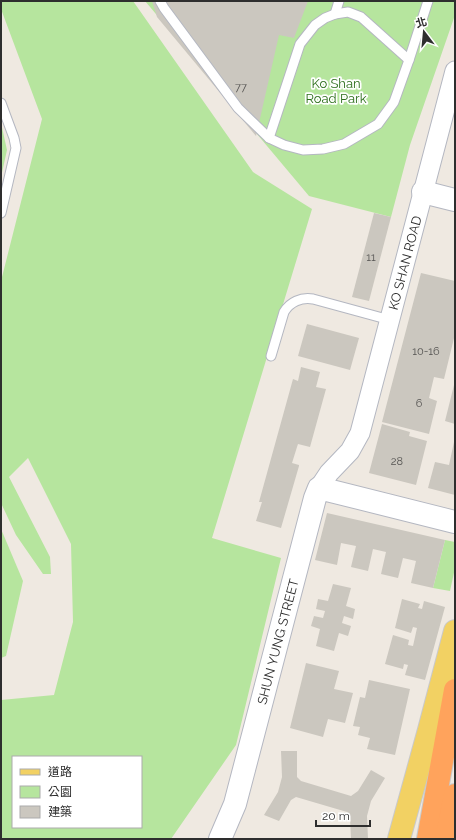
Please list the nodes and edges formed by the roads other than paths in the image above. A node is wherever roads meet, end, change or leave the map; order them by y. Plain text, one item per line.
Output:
1 (160, 1) edge
2 (339, 1) edge
3 (428, 1) edge
4 (335, 14) junction
5 (409, 60) junction
6 (455, 71) edge
7 (1, 103) edge
8 (269, 138) junction
9 (424, 192) junction
10 (455, 200) edge
11 (1, 213) edge
12 (390, 320) junction
13 (271, 356) dead end
14 (350, 452) joint
15 (319, 488) junction
16 (455, 522) edge
17 (455, 631) edge
18 (455, 690) edge
19 (448, 796) edge
20 (220, 839) edge
21 (399, 839) edge
22 (428, 839) edge
23 (446, 839) edge

1 - 8 lane
2 - 4 lane
3 - 5 lane
4 - 5 lane
4 - 8 lane
5 - 8 lane
6 - 9 street, KO SHAN ROAD
7 - 11 lane
9 - 10 street
9 - 12 street, KO SHAN ROAD
12 - 13 lane
12 - 14 street, KO SHAN ROAD
14 - 15 street, SHUN YUNG STREET
15 - 16 street
15 - 20 street, SHUN YUNG STREET
17 - 21 main road
18 - 19 highway
19 - 22 highway
19 - 23 highway

